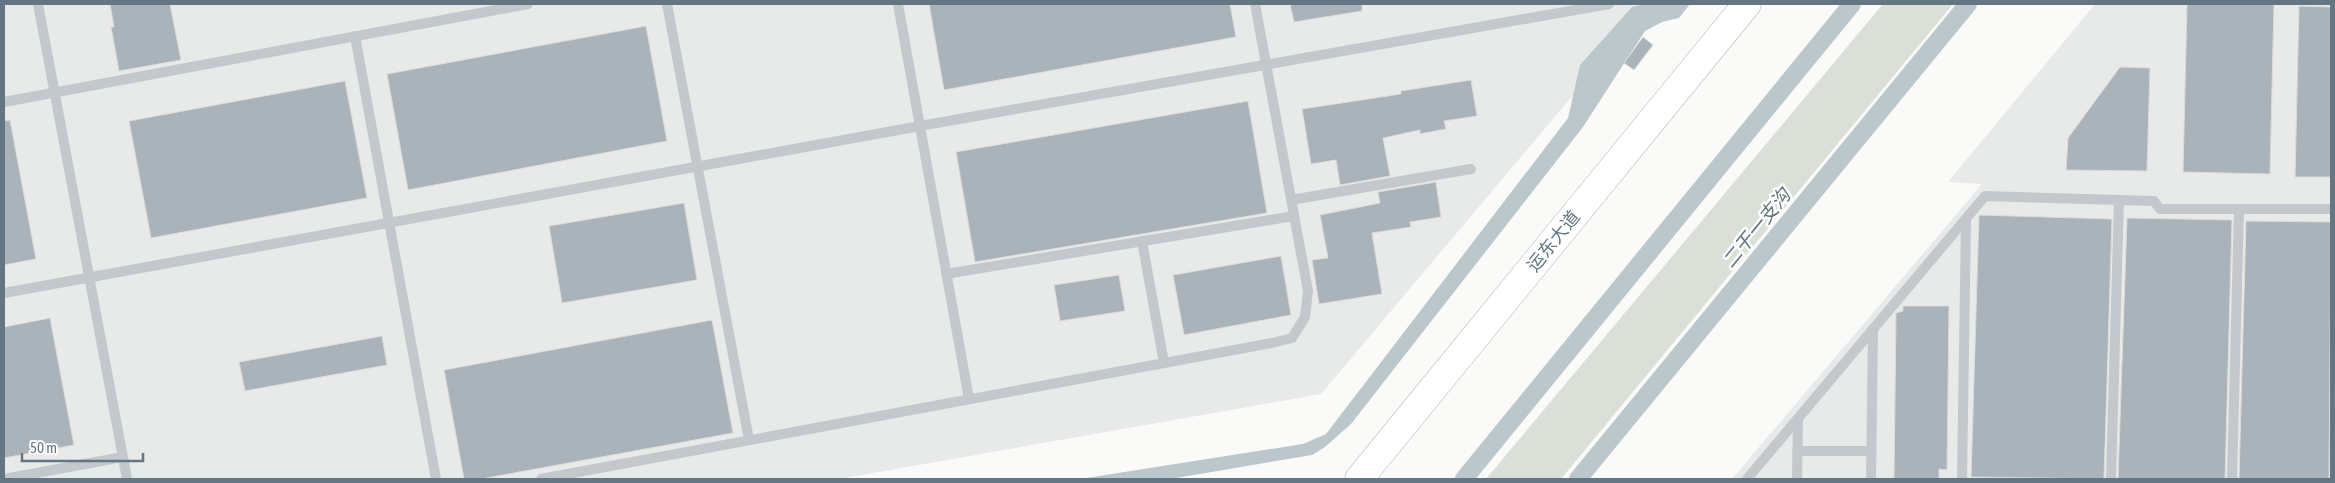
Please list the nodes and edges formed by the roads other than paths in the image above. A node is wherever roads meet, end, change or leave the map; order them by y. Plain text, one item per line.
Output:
1 (38, 4) edge
2 (528, 4) edge
3 (667, 4) edge
4 (898, 4) edge
5 (1255, 4) edge
6 (1609, 4) edge
7 (1747, 4) edge
8 (356, 36) junction
9 (1266, 64) junction
10 (55, 92) junction
11 (4, 102) edge
12 (920, 126) junction
13 (698, 167) junction
14 (1471, 169) dead end
15 (1291, 200) junction
16 (2119, 200) junction
17 (2239, 209) junction
18 (2331, 209) edge
19 (1294, 216) junction
20 (1966, 219) junction
21 (390, 223) junction
22 (1142, 241) junction
23 (946, 274) junction
24 (90, 278) junction
25 (4, 294) edge
26 (1873, 330) junction
27 (1164, 363) junction
28 (969, 399) junction
29 (1798, 418) junction
30 (749, 440) junction
31 (1798, 451) junction
32 (1871, 451) junction
33 (123, 457) junction
34 (4, 479) edge
35 (127, 479) edge
36 (436, 479) edge
37 (541, 479) edge
38 (1359, 479) edge
39 (1747, 479) edge
40 (1797, 479) edge
41 (1871, 479) edge
42 (1962, 479) edge
43 (2111, 479) edge
44 (2232, 479) edge

1 - 10 lane
2 - 8 lane
3 - 13 lane
4 - 12 lane
5 - 9 lane
6 - 9 lane
7 - 38 street, 运东大道
8 - 10 lane
8 - 21 lane
9 - 12 lane
9 - 15 lane
10 - 11 lane
10 - 24 lane
12 - 13 lane
12 - 23 lane
13 - 21 lane
13 - 30 lane
14 - 15 lane
15 - 19 lane
16 - 17 lane
16 - 20 lane
16 - 43 lane
17 - 18 lane
17 - 44 lane
19 - 22 lane
19 - 27 lane
20 - 26 lane
20 - 42 lane
21 - 24 lane
21 - 36 lane
22 - 23 lane
22 - 27 lane
23 - 28 lane
24 - 25 lane
24 - 33 lane
26 - 29 lane
26 - 32 lane
27 - 28 lane
28 - 30 lane
29 - 31 lane
29 - 39 lane
30 - 37 lane
31 - 32 lane
31 - 40 lane
32 - 41 lane
33 - 34 lane
33 - 35 lane

